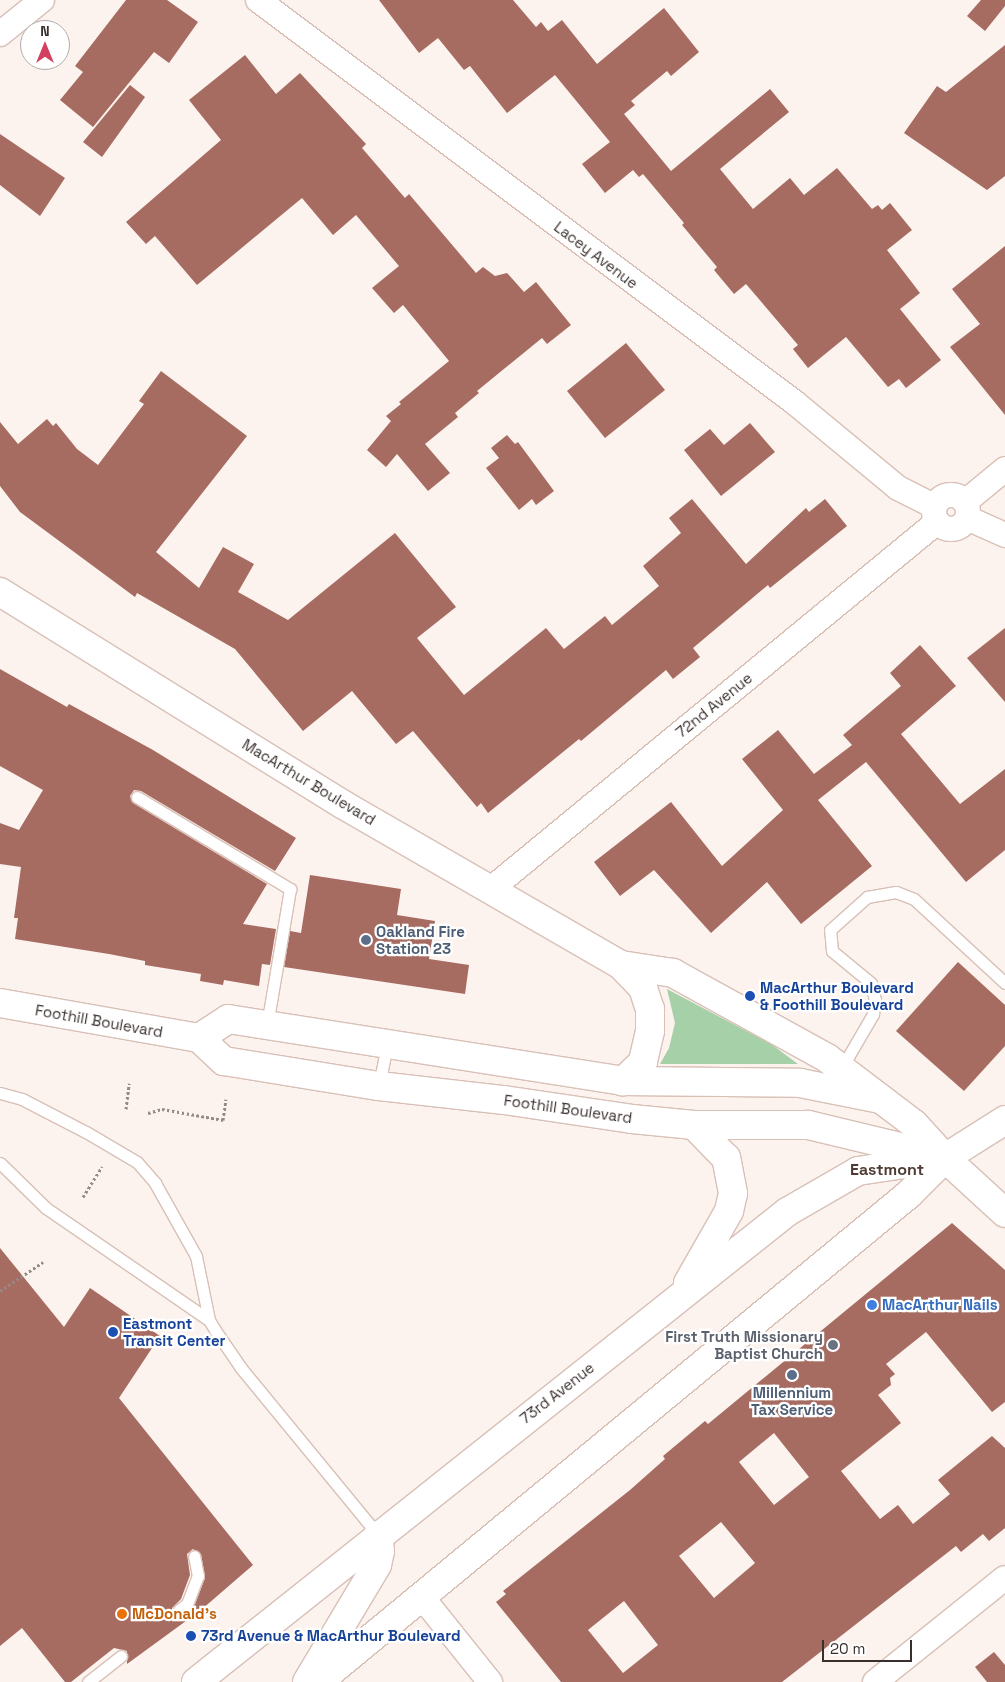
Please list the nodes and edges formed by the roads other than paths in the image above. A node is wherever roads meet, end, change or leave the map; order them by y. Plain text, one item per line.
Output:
1 (42, 0) edge
2 (258, 0) edge
3 (0, 34) edge
4 (1005, 469) edge
5 (966, 510) junction
6 (936, 514) junction
7 (1005, 535) edge
8 (0, 592) edge
9 (137, 797) dead end
10 (491, 889) junction
11 (621, 965) junction
12 (1005, 983) edge
13 (0, 1003) edge
14 (267, 1025) junction
15 (199, 1038) junction
16 (387, 1044) junction
17 (841, 1069) junction
18 (623, 1081) junction
19 (379, 1086) junction
20 (0, 1092) edge
21 (880, 1099) junction
22 (1005, 1120) edge
23 (694, 1125) junction
24 (945, 1158) junction
25 (0, 1163) edge
26 (1005, 1213) edge
27 (680, 1296) junction
28 (209, 1320) junction
29 (378, 1535) junction
30 (194, 1556) dead end
31 (1005, 1578) edge
32 (422, 1597) junction
33 (179, 1610) dead end
34 (121, 1656) dead end
35 (88, 1682) edge
36 (196, 1682) edge
37 (306, 1682) edge
38 (318, 1682) edge
39 (490, 1682) edge
40 (876, 1682) edge

1 - 3 street
2 - 6 street, Lacey Avenue
4 - 5 street
5 - 6 street, Lacey Avenue
5 - 7 street
6 - 10 street, 72nd Avenue
8 - 10 main road, MacArthur Boulevard
9 - 14 lane
10 - 11 main road, MacArthur Boulevard
11 - 17 main road, MacArthur Boulevard
11 - 18 main road, MacArthur Boulevard
12 - 17 lane
13 - 15 main road, Foothill Boulevard
14 - 15 main road
14 - 16 main road
15 - 19 main road, Foothill Boulevard
16 - 18 main road
16 - 19 lane
17 - 21 main road, MacArthur Boulevard
18 - 21 main road
19 - 23 main road, Foothill Boulevard
20 - 28 lane
21 - 24 main road, MacArthur Boulevard
22 - 24 main road, 73rd Avenue
23 - 24 main road, Foothill Boulevard
23 - 27 main road
24 - 26 main road, MacArthur Boulevard
24 - 27 main road, 73rd Avenue
24 - 32 main road, 73rd Avenue
25 - 28 lane
27 - 29 main road, 73rd Avenue
28 - 29 lane
29 - 36 main road, 73rd Avenue
29 - 37 main road
30 - 33 lane
31 - 40 street
32 - 38 main road, 73rd Avenue
32 - 39 street
34 - 35 lane

